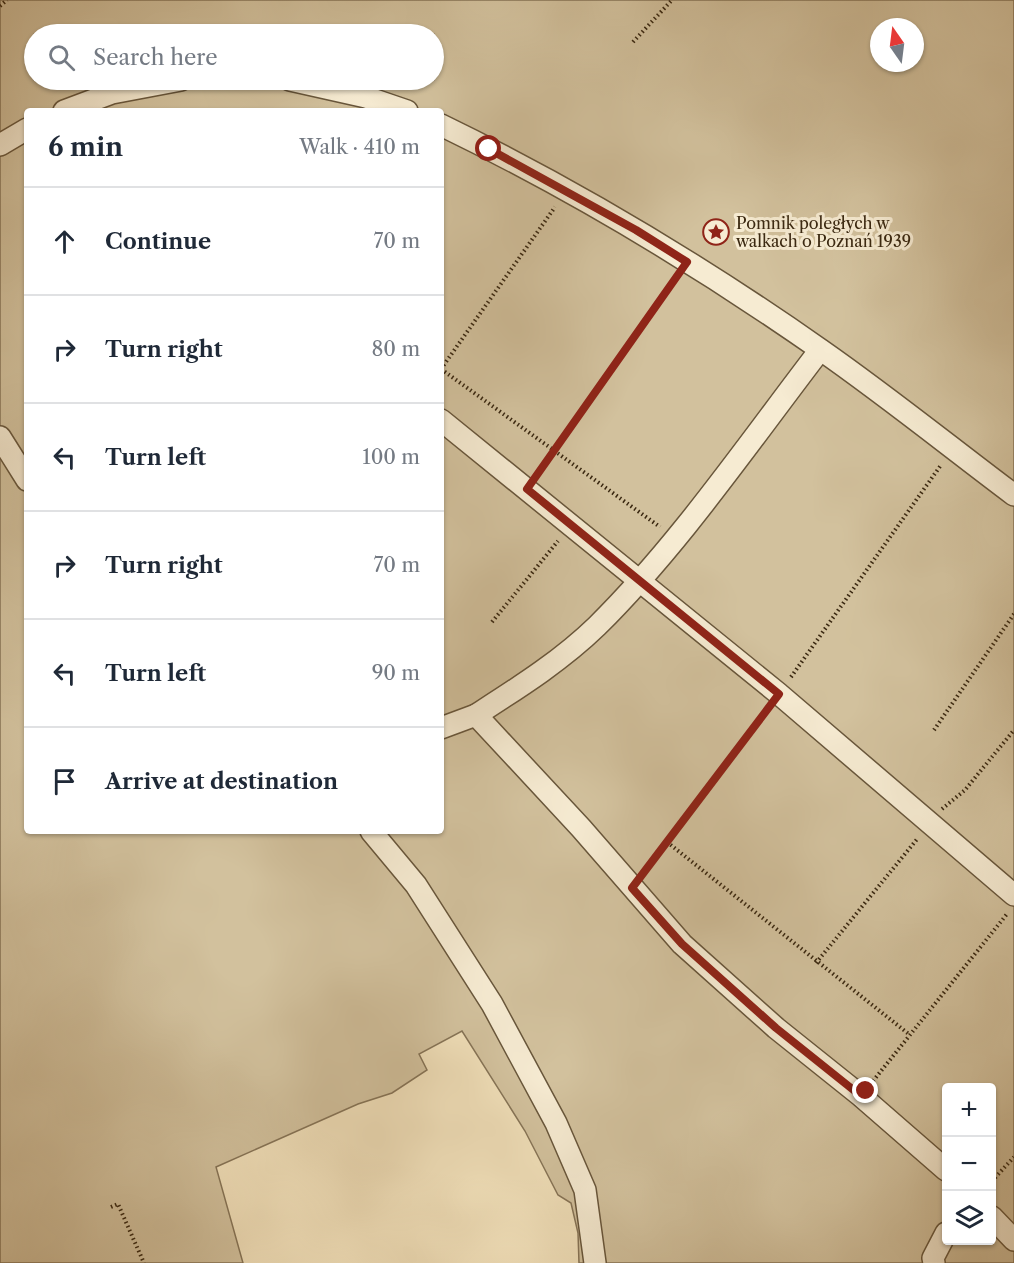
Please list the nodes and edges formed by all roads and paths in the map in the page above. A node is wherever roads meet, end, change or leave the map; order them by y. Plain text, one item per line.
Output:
1 (7, 0) edge
2 (672, 0) edge
3 (0, 6) edge
4 (633, 42) dead end
5 (128, 90) edge
6 (335, 90) edge
7 (72, 108) edge
8 (398, 108) edge
9 (444, 129) edge
10 (24, 131) edge
11 (0, 145) edge
12 (566, 192) junction
13 (687, 262) junction
14 (820, 350) junction
15 (444, 361) edge
16 (444, 371) edge
17 (444, 422) edge
18 (0, 437) edge
19 (953, 449) junction
20 (554, 451) junction
21 (24, 475) edge
22 (527, 489) junction
23 (1014, 495) edge
24 (550, 533) dead end
25 (675, 537) junction
26 (639, 580) junction
27 (1014, 614) edge
28 (492, 622) dead end
29 (779, 694) junction
30 (476, 715) junction
31 (444, 727) edge
32 (934, 730) dead end
33 (1014, 730) edge
34 (931, 822) junction
35 (374, 834) edge
36 (667, 842) junction
37 (632, 888) junction
38 (1014, 895) edge
39 (1014, 906) edge
40 (816, 963) junction
41 (910, 1035) junction
42 (861, 1096) junction
43 (1014, 1157) edge
44 (942, 1167) edge
45 (996, 1177) edge
46 (111, 1207) dead end
47 (996, 1221) edge
48 (1014, 1240) edge
49 (942, 1241) edge
50 (144, 1263) edge
51 (596, 1263) edge
52 (934, 1263) edge

1 - 3 path
2 - 4 path
5 - 7 street
6 - 8 street
9 - 12 street
10 - 11 street
12 - 13 street
12 - 15 path
13 - 14 street
13 - 20 path
14 - 19 street
14 - 25 street
16 - 20 path
17 - 22 street
18 - 21 street
19 - 23 street
19 - 29 path
20 - 22 path
20 - 25 path
22 - 26 street
24 - 28 path
25 - 26 street
26 - 29 street
26 - 30 street
27 - 32 path
29 - 34 street
29 - 36 path
30 - 31 street
30 - 37 street
33 - 34 path
34 - 38 street
34 - 40 path
35 - 51 street
36 - 37 path
36 - 40 path
37 - 42 street
39 - 41 path
40 - 41 path
41 - 42 path
42 - 44 street
43 - 45 path
46 - 50 path
47 - 48 street
49 - 52 street

